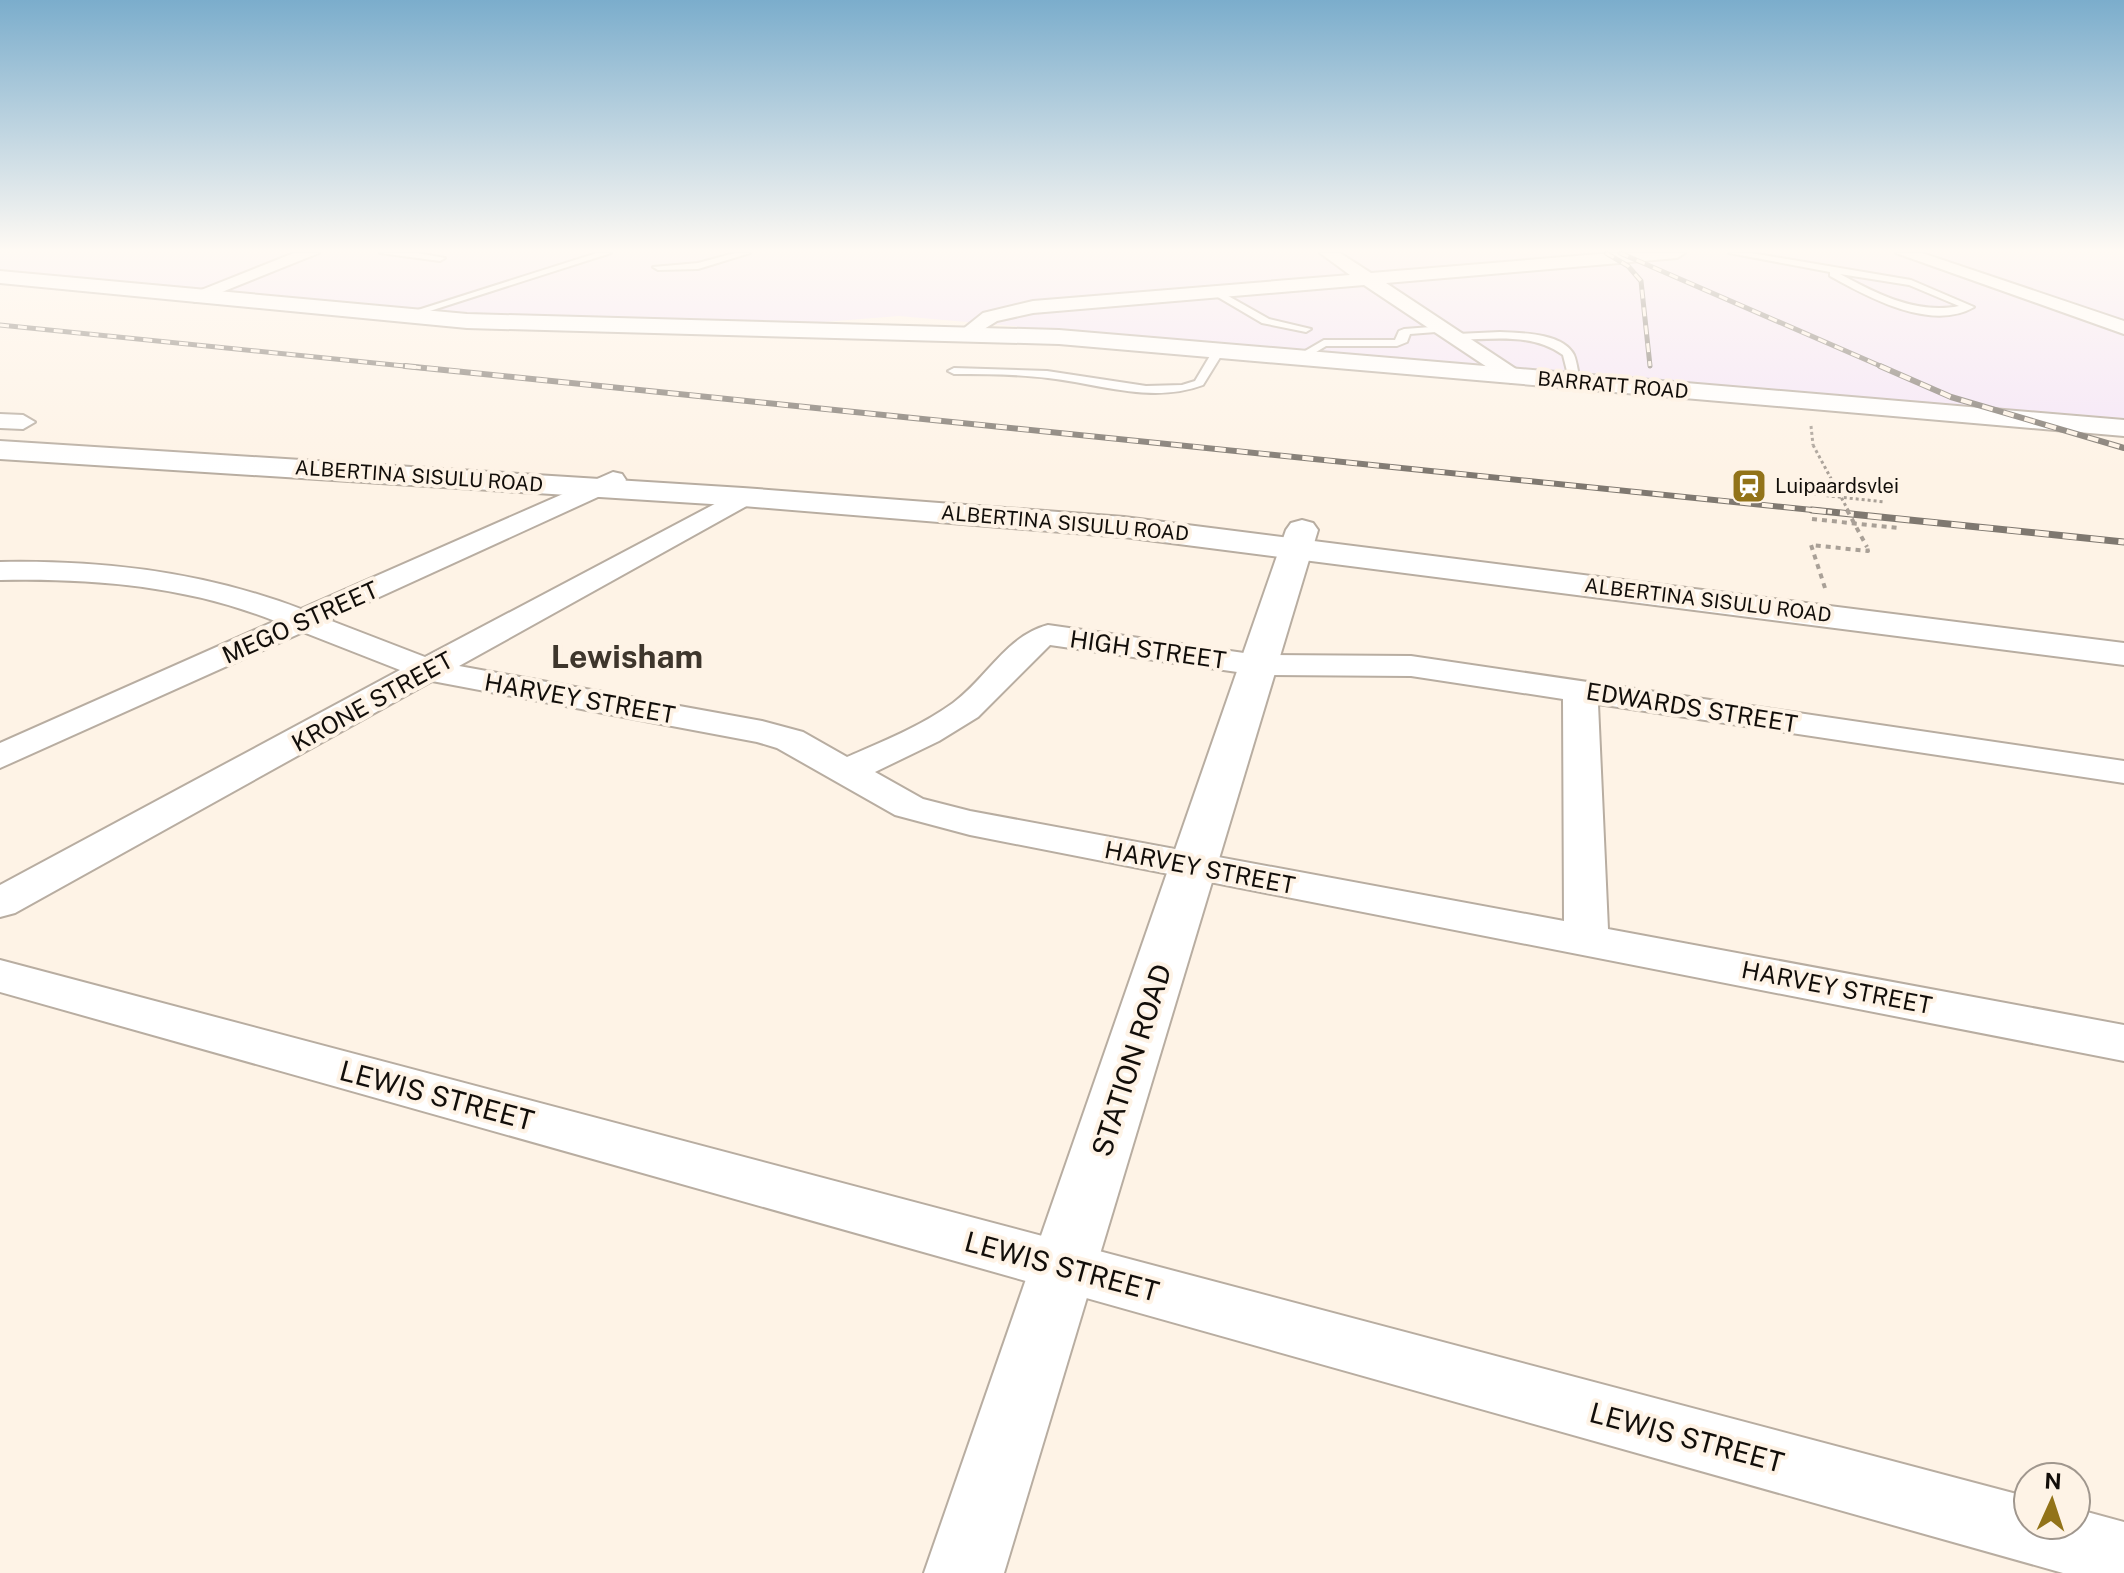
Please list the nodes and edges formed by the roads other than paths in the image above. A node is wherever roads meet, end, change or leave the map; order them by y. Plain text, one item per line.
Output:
1 (656, 326) edge
2 (977, 326) edge
3 (1293, 326) edge
4 (1440, 326) edge
5 (1306, 329) dead end
6 (968, 333) junction
7 (1451, 333) junction
8 (1320, 336) dead end
9 (1333, 342) junction
10 (1218, 351) junction
11 (1299, 358) junction
12 (954, 371) dead end
13 (1511, 376) junction
14 (1574, 381) junction
15 (8, 428) edge
16 (2124, 428) edge
17 (0, 450) edge
18 (607, 483) junction
19 (743, 497) junction
20 (1300, 538) junction
21 (0, 571) edge
22 (1783, 600) junction
23 (299, 622) junction
24 (2124, 635) edge
25 (2124, 654) edge
26 (1258, 665) junction
27 (428, 670) junction
28 (1580, 690) junction
29 (0, 757) edge
30 (844, 772) junction
31 (2124, 772) edge
32 (1193, 866) junction
33 (0, 903) edge
34 (1586, 938) junction
35 (0, 976) edge
36 (2124, 1043) edge
37 (1064, 1266) junction
38 (2124, 1556) edge
39 (964, 1573) edge

1 - 6 main road, BARRATT ROAD
2 - 6 street
3 - 5 lane
4 - 7 street
6 - 10 main road, BARRATT ROAD
7 - 9 lane
7 - 13 street
7 - 14 lane
8 - 9 lane
9 - 11 lane
10 - 11 main road, BARRATT ROAD
10 - 12 lane
11 - 13 main road, BARRATT ROAD
13 - 14 main road, BARRATT ROAD
14 - 16 main road, BARRATT ROAD
15 - 18 main road, ALBERTINA SISULU ROAD
17 - 18 main road, ALBERTINA SISULU ROAD
18 - 19 main road, ALBERTINA SISULU ROAD
18 - 20 main road, ALBERTINA SISULU ROAD
18 - 23 street, MEGO STREET
19 - 20 main road, ALBERTINA SISULU ROAD
19 - 27 street, KRONE STREET
20 - 22 main road, ALBERTINA SISULU ROAD
20 - 26 main road, STATION ROAD
21 - 23 street, HARVEY STREET
22 - 24 main road, ALBERTINA SISULU ROAD
22 - 25 main road, ALBERTINA SISULU ROAD
23 - 27 street, HARVEY STREET
23 - 29 street, MEGO STREET
26 - 28 street, EDWARDS STREET
26 - 30 street, HIGH STREET
26 - 32 main road, STATION ROAD
27 - 30 street, HARVEY STREET
27 - 33 street, KRONE STREET
28 - 31 street, EDWARDS STREET
28 - 34 street
30 - 32 street, HARVEY STREET
32 - 34 street, HARVEY STREET
32 - 37 main road, STATION ROAD
34 - 36 street, HARVEY STREET
35 - 37 street, LEWIS STREET
37 - 38 street, LEWIS STREET
37 - 39 main road, STATION ROAD

